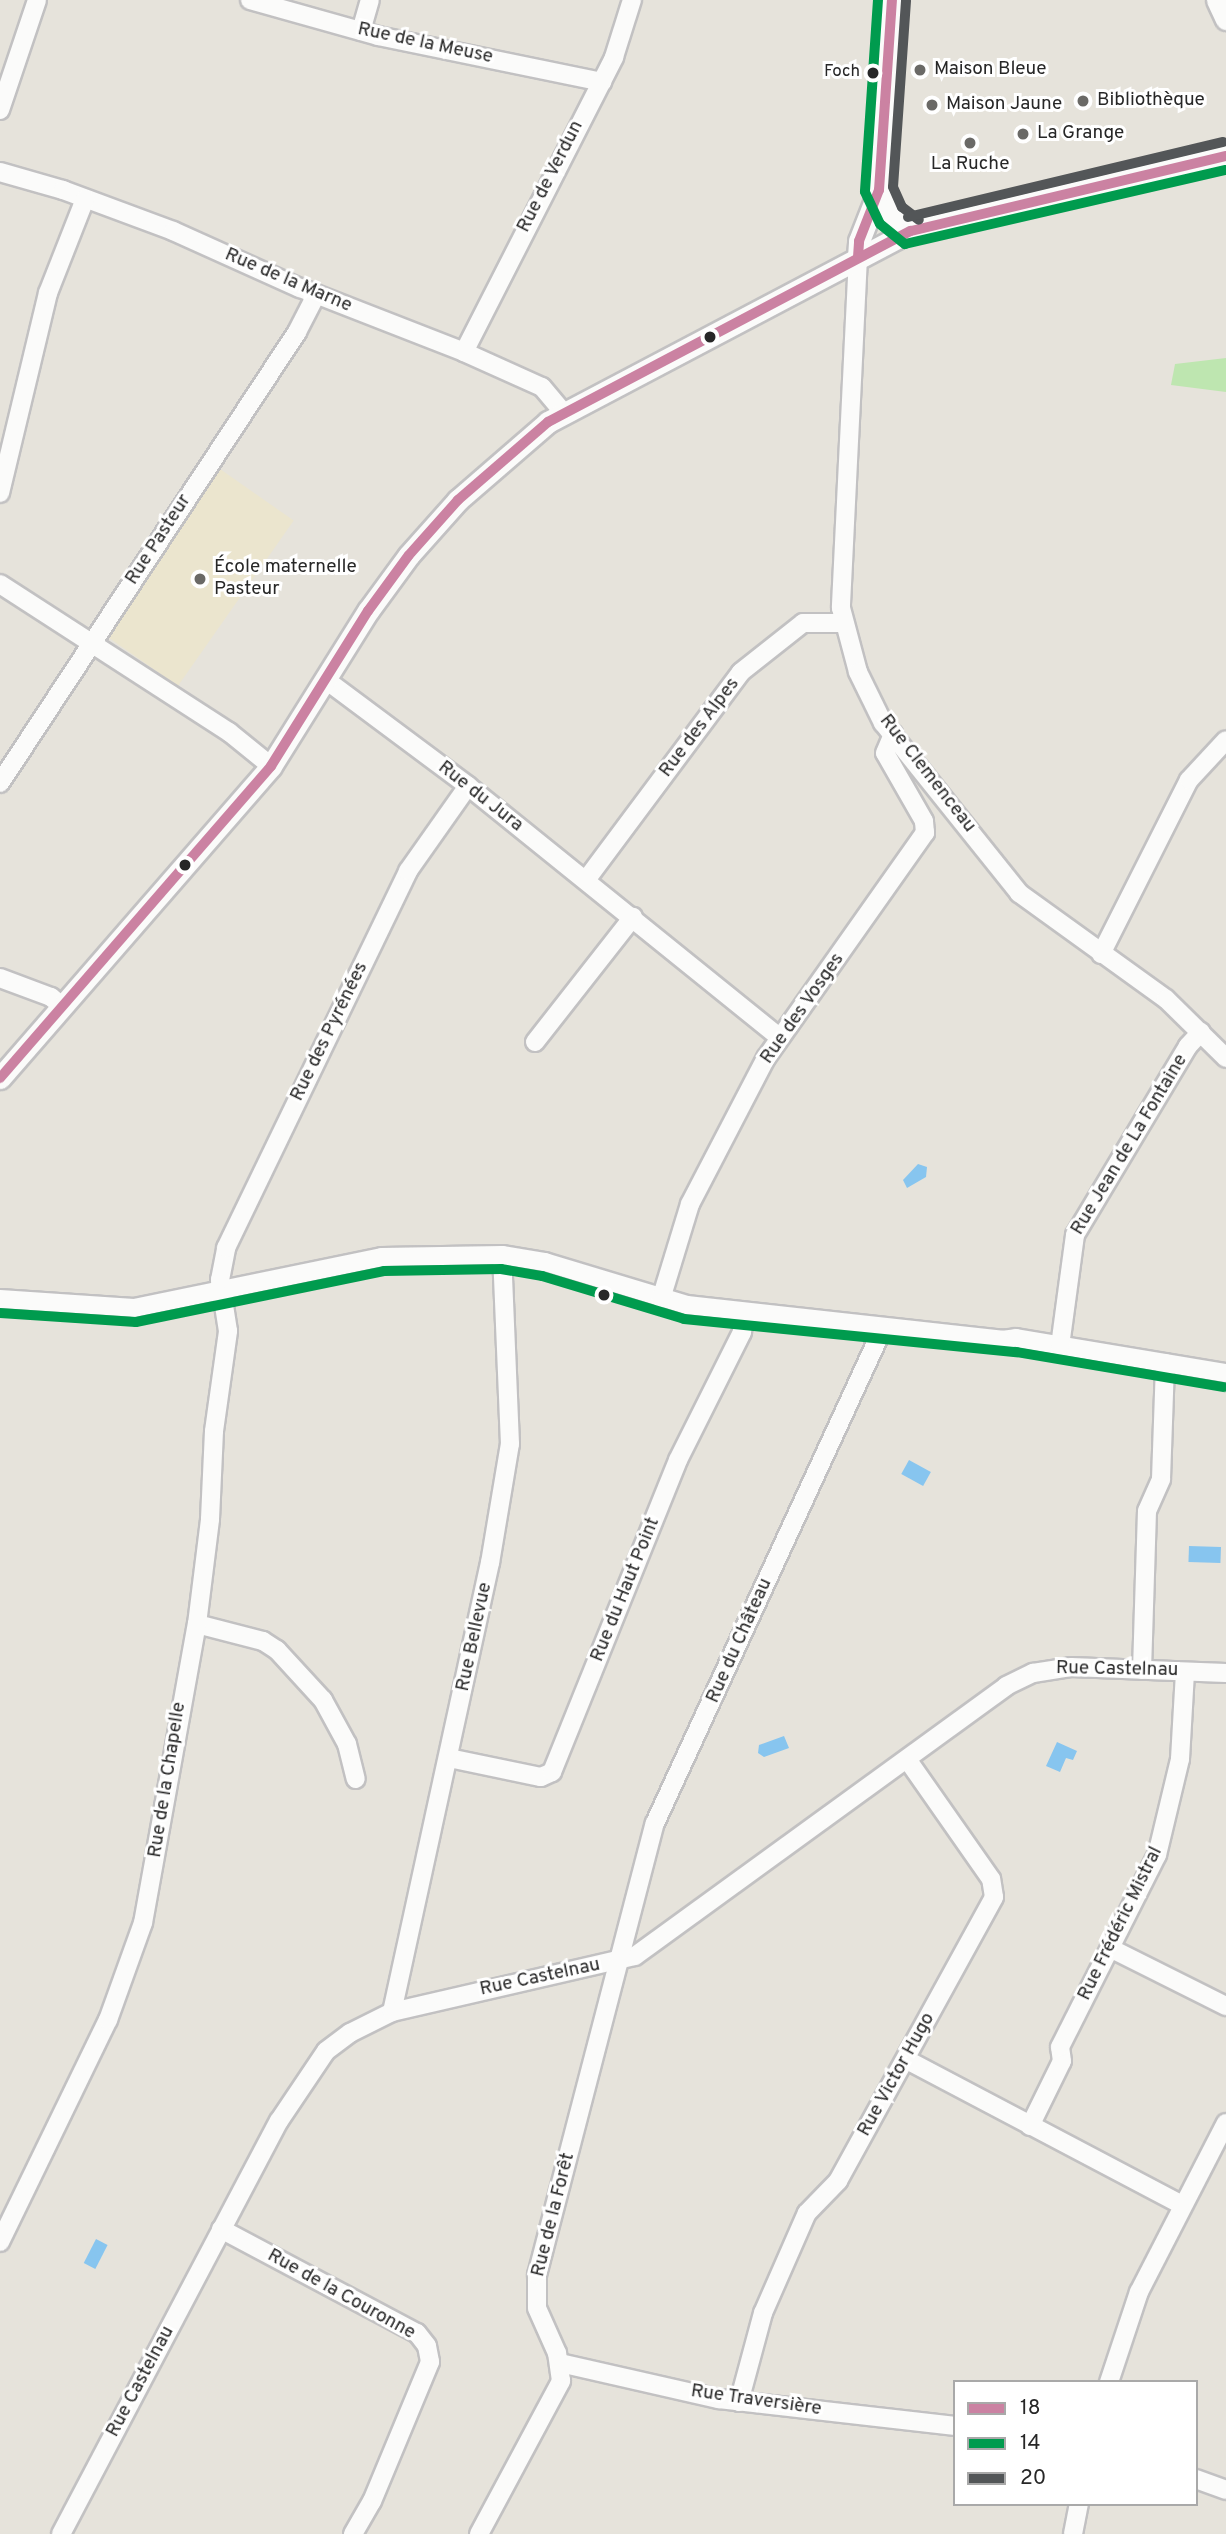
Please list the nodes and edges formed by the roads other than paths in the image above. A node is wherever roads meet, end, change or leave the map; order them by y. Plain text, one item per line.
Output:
1 (37, 0) edge
2 (250, 0) edge
3 (370, 0) edge
4 (632, 0) edge
5 (892, 0) edge
6 (1217, 0) edge
7 (1226, 19) edge
8 (361, 31) junction
9 (602, 82) junction
10 (0, 110) edge
11 (1226, 156) edge
12 (0, 172) edge
13 (878, 190) junction
14 (85, 199) junction
15 (911, 230) junction
16 (858, 257) junction
17 (316, 295) junction
18 (464, 352) junction
19 (563, 412) junction
20 (0, 493) edge
21 (0, 584) edge
22 (843, 623) junction
23 (92, 642) junction
24 (326, 680) junction
25 (893, 734) junction
26 (1226, 740) edge
27 (271, 766) junction
28 (0, 783) edge
29 (468, 786) junction
30 (586, 880) junction
31 (633, 917) junction
32 (1101, 954) junction
33 (0, 978) edge
34 (63, 1007) junction
35 (1201, 1032) junction
36 (779, 1037) junction
37 (535, 1042) dead end
38 (1226, 1058) edge
39 (0, 1079) edge
40 (502, 1255) junction
41 (221, 1290) junction
42 (0, 1299) edge
43 (661, 1299) junction
44 (745, 1313) junction
45 (883, 1328) junction
46 (1060, 1346) junction
47 (1165, 1363) junction
48 (1226, 1373) edge
49 (197, 1624) junction
50 (1142, 1670) junction
51 (1185, 1672) junction
52 (1226, 1673) edge
53 (449, 1758) junction
54 (907, 1759) junction
55 (356, 1779) dead end
56 (1110, 1948) junction
57 (621, 1961) junction
58 (1226, 2006) edge
59 (392, 2012) junction
60 (907, 2060) junction
61 (1226, 2123) edge
62 (1030, 2126) junction
63 (1182, 2205) junction
64 (220, 2230) junction
65 (0, 2242) edge
66 (560, 2363) junction
67 (1110, 2380) edge
68 (739, 2402) junction
69 (953, 2426) edge
70 (1198, 2480) edge
71 (1226, 2490) edge
72 (1079, 2506) edge
73 (61, 2534) edge
74 (353, 2534) edge
75 (479, 2534) edge
76 (1073, 2534) edge

1 - 10 street
2 - 8 street, Rue de la Meuse
3 - 8 street
4 - 9 street, Rue de Verdun
5 - 13 street
6 - 7 street
8 - 9 street, Rue de la Meuse
9 - 18 street, Rue de Verdun
11 - 15 street
12 - 14 street, Rue de la Marne
13 - 15 street
13 - 16 street
14 - 17 street, Rue de la Marne
14 - 20 street
15 - 16 street
16 - 19 street
16 - 22 street, Rue Clemenceau
17 - 18 street, Rue de la Marne
17 - 23 street, Rue Pasteur
18 - 19 street, Rue de la Marne
19 - 24 street
21 - 23 street
22 - 25 street, Rue Clemenceau
22 - 30 street, Rue des Alpes
23 - 27 street
23 - 28 street, Rue Pasteur
24 - 27 street
24 - 29 street, Rue du Jura
25 - 32 street, Rue Clemenceau
25 - 36 street, Rue des Vosges
26 - 32 street
27 - 34 street
29 - 30 street, Rue du Jura
29 - 41 street, Rue des Pyrénées
30 - 31 street, Rue du Jura
31 - 36 street, Rue du Jura
31 - 37 street
32 - 35 street, Rue Clemenceau
33 - 34 street
34 - 39 street
35 - 38 street, Rue Clemenceau
35 - 46 street, Rue Jean de La Fontaine
36 - 43 street, Rue des Vosges
40 - 41 street
40 - 43 street
40 - 53 street, Rue Bellevue
41 - 42 street
41 - 49 street, Rue de la Chapelle
43 - 44 street
44 - 45 street
44 - 53 street, Rue du Haut Point
45 - 46 street
45 - 57 street, Rue du Château
46 - 47 street
47 - 48 street
47 - 50 street
49 - 55 street
49 - 65 street, Rue de la Chapelle
50 - 51 street, Rue Castelnau
50 - 54 street, Rue Castelnau
51 - 52 street, Rue Castelnau
51 - 56 street, Rue Frédéric Mistral
53 - 59 street, Rue Bellevue
54 - 57 street, Rue Castelnau
54 - 60 street, Rue Victor Hugo
56 - 58 street
56 - 62 street, Rue Frédéric Mistral
57 - 59 street, Rue Castelnau
57 - 66 street, Rue de la Forêt
59 - 64 street, Rue Castelnau
60 - 62 street
60 - 68 street, Rue Victor Hugo
61 - 63 street
62 - 63 street
63 - 67 street
64 - 73 street, Rue Castelnau
64 - 74 street, Rue de la Couronne
66 - 68 street, Rue Traversière
66 - 75 street
68 - 69 street, Rue Traversière
70 - 71 street
72 - 76 street

